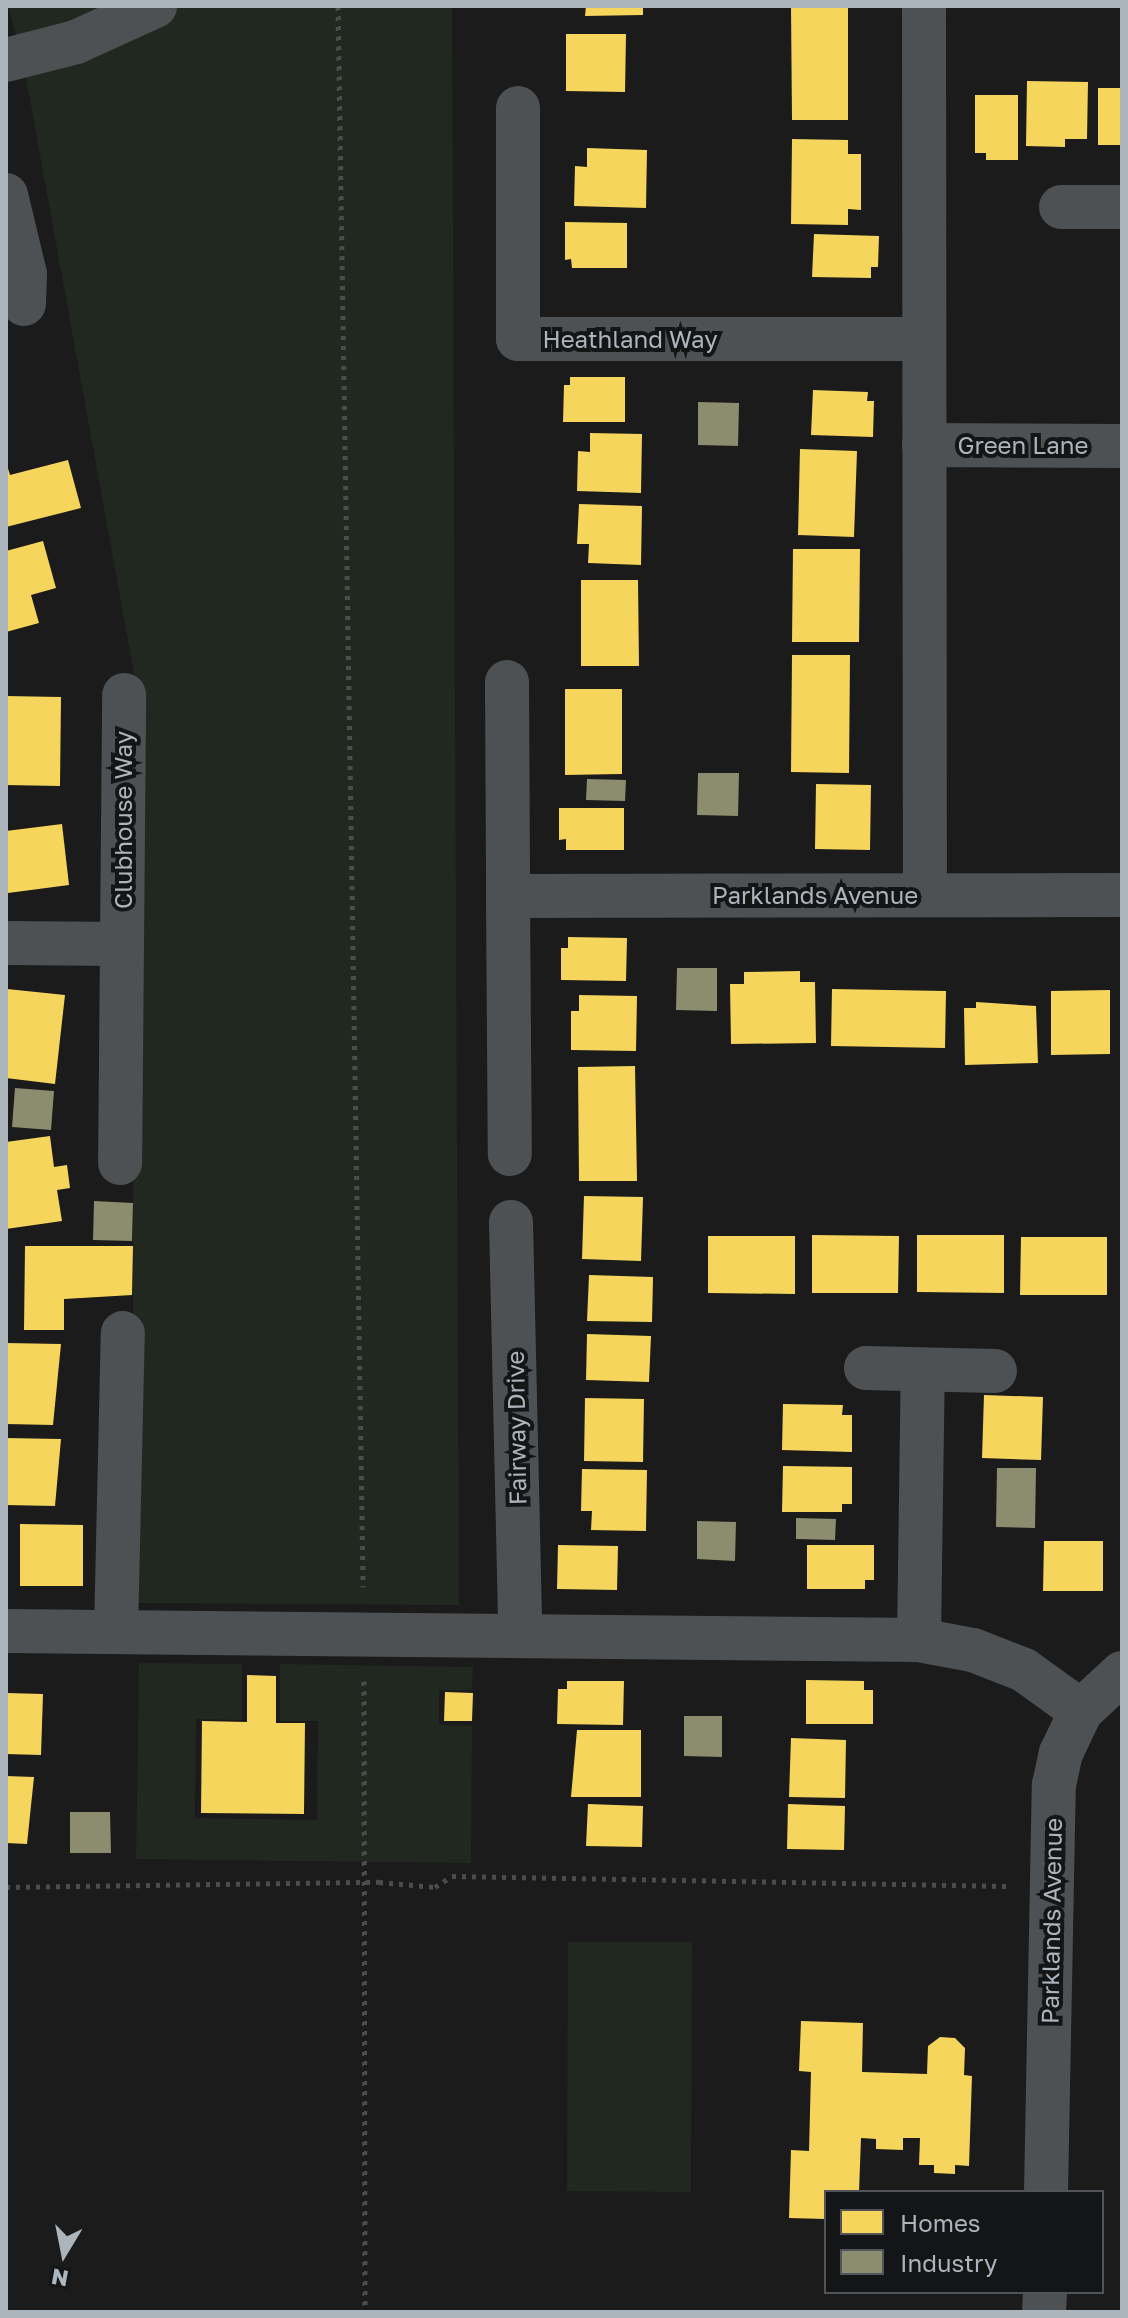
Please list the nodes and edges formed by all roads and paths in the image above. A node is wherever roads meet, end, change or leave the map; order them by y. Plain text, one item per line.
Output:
1 (155, 6) edge
2 (338, 6) edge
3 (924, 6) edge
4 (6, 60) edge
5 (518, 108) dead end
6 (6, 195) edge
7 (1061, 207) dead end
8 (1122, 207) edge
9 (24, 304) dead end
10 (924, 339) junction
11 (924, 445) junction
12 (1122, 446) edge
13 (507, 682) dead end
14 (124, 695) dead end
15 (925, 894) junction
16 (1122, 895) edge
17 (508, 896) junction
18 (6, 943) edge
19 (122, 944) junction
20 (510, 1154) dead end
21 (120, 1163) dead end
22 (511, 1222) dead end
23 (123, 1333) dead end
24 (866, 1368) dead end
25 (923, 1370) junction
26 (995, 1371) dead end
27 (6, 1631) edge
28 (116, 1632) junction
29 (520, 1634) junction
30 (364, 1635) junction
31 (919, 1640) junction
32 (1122, 1673) edge
33 (1081, 1711) junction
34 (366, 1883) junction
35 (1051, 1886) junction
36 (6, 1887) edge
37 (1046, 2190) edge
38 (365, 2312) edge

1 - 4 street
2 - 30 path
3 - 10 street
5 - 10 street, Heathland Way
6 - 9 street
7 - 8 street
10 - 11 street
11 - 12 street, Green Lane
11 - 15 street
13 - 17 street
14 - 19 street, Clubhouse Way
15 - 16 street, Parklands Avenue
15 - 17 street, Parklands Avenue
17 - 20 street
18 - 19 street, Clubhouse Way
19 - 21 street, Clubhouse Way
22 - 29 street, Fairway Drive
23 - 28 street
24 - 25 street
25 - 26 street
25 - 31 street
27 - 28 street
28 - 30 street
29 - 30 street
29 - 31 street
30 - 34 path
31 - 33 street
32 - 33 street, Parklands Avenue
33 - 35 street, Parklands Avenue
34 - 35 path
34 - 36 path
34 - 38 path
35 - 37 street, Parklands Avenue

